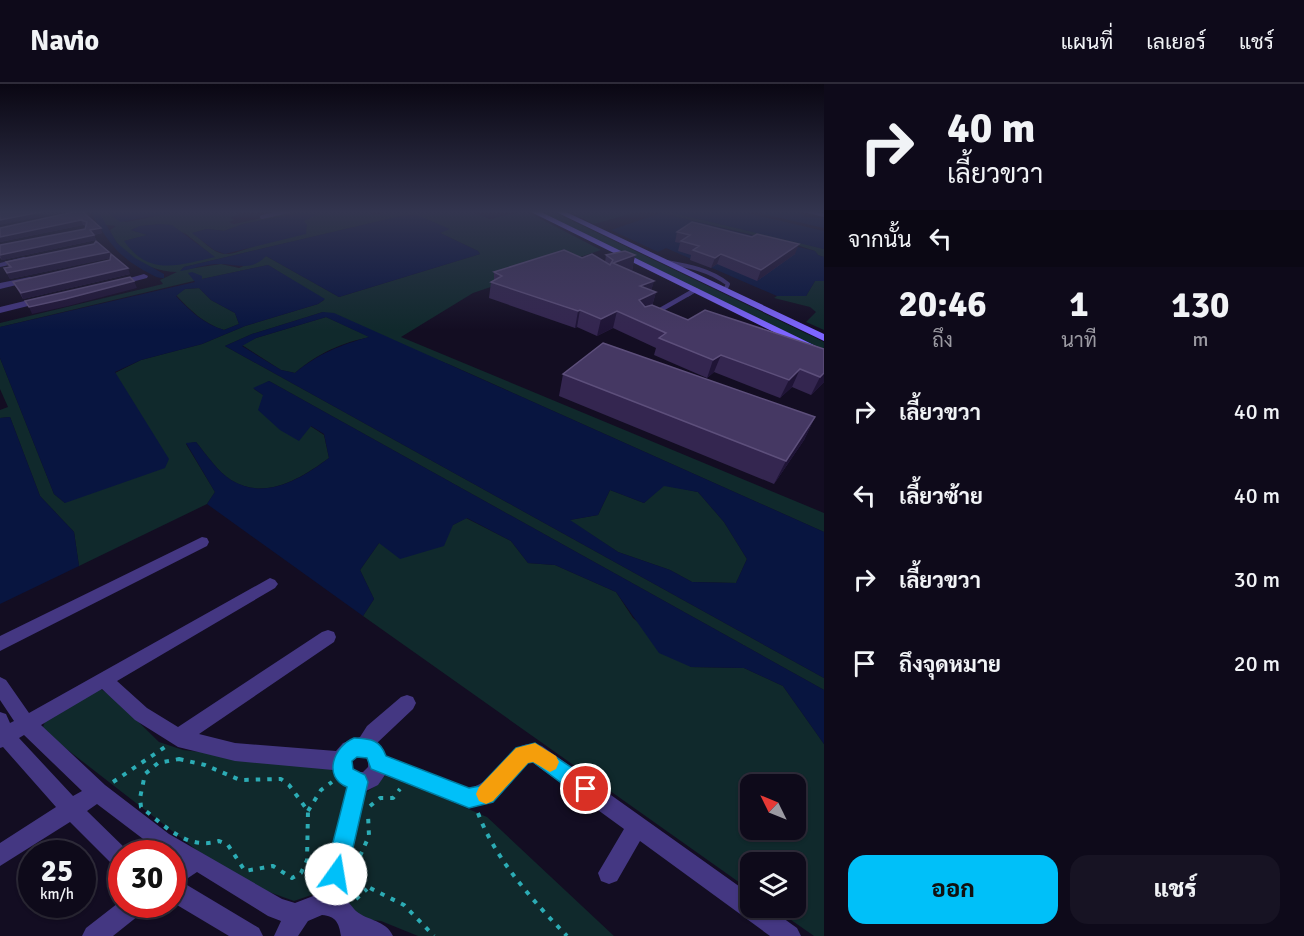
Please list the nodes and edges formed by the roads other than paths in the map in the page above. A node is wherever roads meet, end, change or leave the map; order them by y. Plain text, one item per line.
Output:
1 (613, 251) edge
2 (643, 251) edge
3 (34, 257) edge
4 (631, 260) junction
5 (621, 261) edge
6 (0, 265) edge
7 (43, 276) edge
8 (144, 276) dead end
9 (111, 284) edge
10 (0, 285) edge
11 (696, 290) junction
12 (55, 297) edge
13 (5, 306) edge
14 (652, 314) edge
15 (824, 338) edge
16 (822, 353) edge
17 (202, 542) dead end
18 (270, 584) dead end
19 (328, 637) dead end
20 (0, 645) edge
21 (105, 681) junction
22 (0, 685) edge
23 (407, 703) dead end
24 (26, 724) junction
25 (2, 732) edge
26 (178, 738) junction
27 (365, 746) junction
28 (378, 763) junction
29 (348, 771) junction
30 (98, 792) junction
31 (71, 809) junction
32 (638, 826) junction
33 (108, 845) edge
34 (0, 855) edge
35 (196, 859) junction
36 (186, 866) edge
37 (609, 873) dead end
38 (186, 897) edge
39 (329, 903) junction
40 (297, 915) junction
41 (117, 918) edge
42 (351, 927) edge
43 (776, 932) edge
44 (94, 936) edge
45 (251, 936) edge
46 (286, 936) edge
47 (381, 936) edge

1 - 4 main road
2 - 15 main road
3 - 6 street
4 - 5 lane
4 - 11 main road
7 - 10 street
8 - 9 street
11 - 14 lane
11 - 16 main road
12 - 13 street
17 - 20 street
18 - 21 street
19 - 26 street
21 - 24 street
21 - 26 street
22 - 24 street
23 - 27 street
24 - 25 street
24 - 30 street
25 - 31 street
26 - 29 street
27 - 28 street
27 - 29 street
28 - 29 street
28 - 32 street
29 - 39 street
30 - 31 street
30 - 35 street
31 - 33 street
31 - 34 street
32 - 37 street
32 - 43 street
35 - 36 street
35 - 40 street
38 - 45 street
39 - 40 street
39 - 42 street
40 - 46 street
41 - 44 street
42 - 47 street

